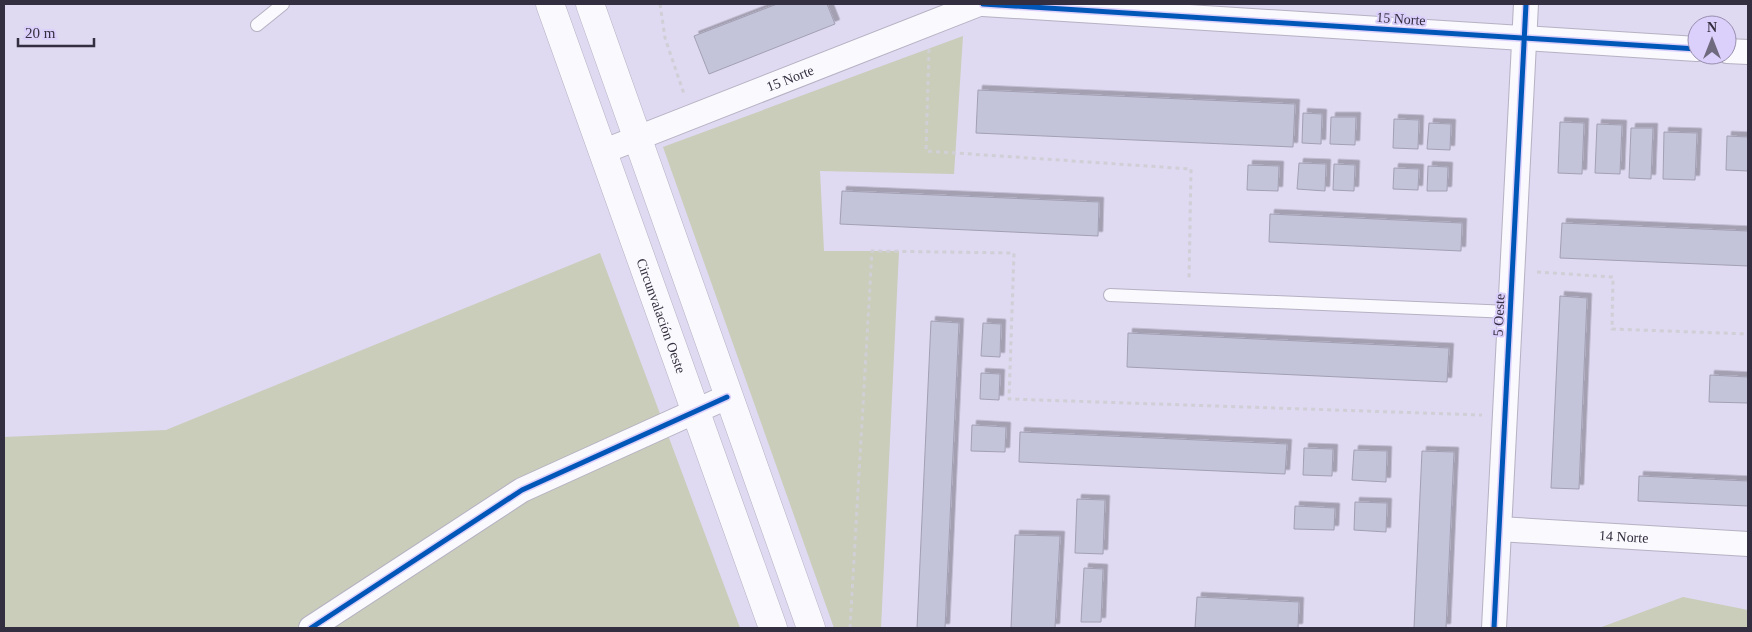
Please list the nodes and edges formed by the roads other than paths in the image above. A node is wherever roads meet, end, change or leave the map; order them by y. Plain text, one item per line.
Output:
1 (283, 4) edge
2 (550, 4) edge
3 (590, 4) edge
4 (979, 4) edge
5 (983, 4) edge
6 (1526, 4) edge
7 (257, 25) dead end
8 (1524, 38) junction
9 (1687, 48) edge
10 (638, 136) junction
11 (602, 152) junction
12 (1110, 295) dead end
13 (1510, 312) junction
14 (728, 396) junction
15 (696, 412) junction
16 (1499, 529) junction
17 (1748, 544) edge
18 (311, 628) edge
19 (773, 628) edge
20 (811, 628) edge
21 (1494, 628) edge

1 - 7 lane
2 - 11 main road, Circunvalación Oeste
3 - 10 main road
4 - 10 street, 15 Norte
5 - 8 street, 15 Norte
6 - 8 street, 5 Oeste
8 - 9 street, 15 Norte
8 - 13 street, 5 Oeste
10 - 11 street, 15 Norte
10 - 14 main road
11 - 15 main road, Circunvalación Oeste
12 - 13 lane
13 - 16 street, 5 Oeste
14 - 15 street
14 - 20 main road
15 - 18 street
15 - 19 main road, Circunvalación Oeste
16 - 17 street, 14 Norte
16 - 21 street, 5 Oeste

